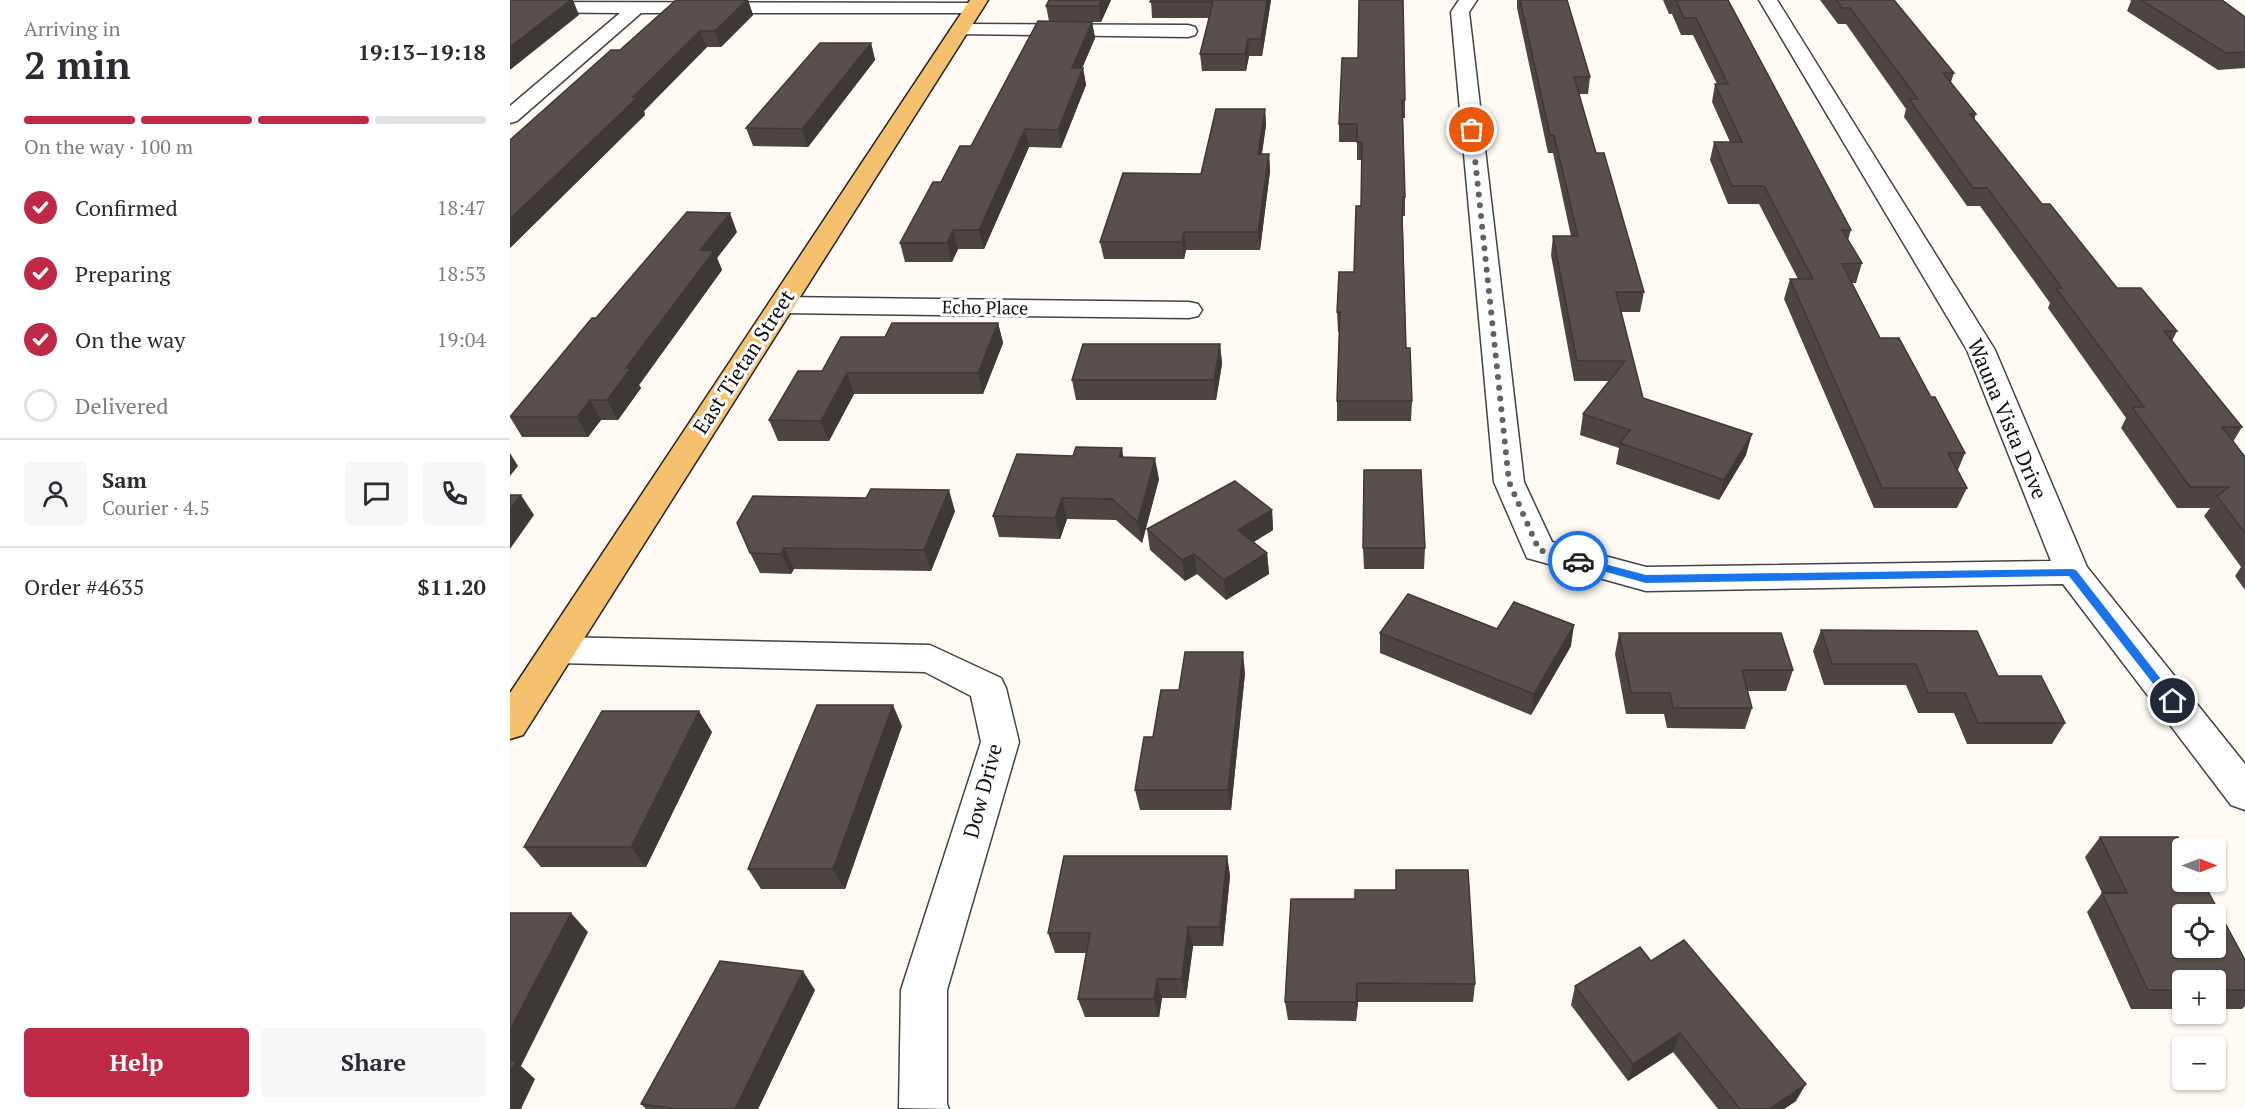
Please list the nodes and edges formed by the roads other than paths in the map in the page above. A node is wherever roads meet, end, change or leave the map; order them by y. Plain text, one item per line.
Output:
1 (1468, 0) edge
2 (1768, 0) edge
3 (510, 7) edge
4 (637, 7) junction
5 (971, 13) edge
6 (1188, 31) dead end
7 (510, 117) edge
8 (781, 305) junction
9 (1189, 310) dead end
10 (2072, 572) junction
11 (558, 650) junction
12 (510, 724) edge
13 (2245, 793) edge
14 (925, 1109) edge

1 - 10 street
2 - 10 street, Wauna Vista Drive
3 - 4 street
4 - 5 street
4 - 7 street
5 - 6 street
5 - 8 main road, East Tietan Street
8 - 9 street, Echo Place
8 - 11 main road, East Tietan Street
10 - 13 street, Wauna Vista Drive
11 - 12 main road, East Tietan Street
11 - 14 street, Dow Drive

